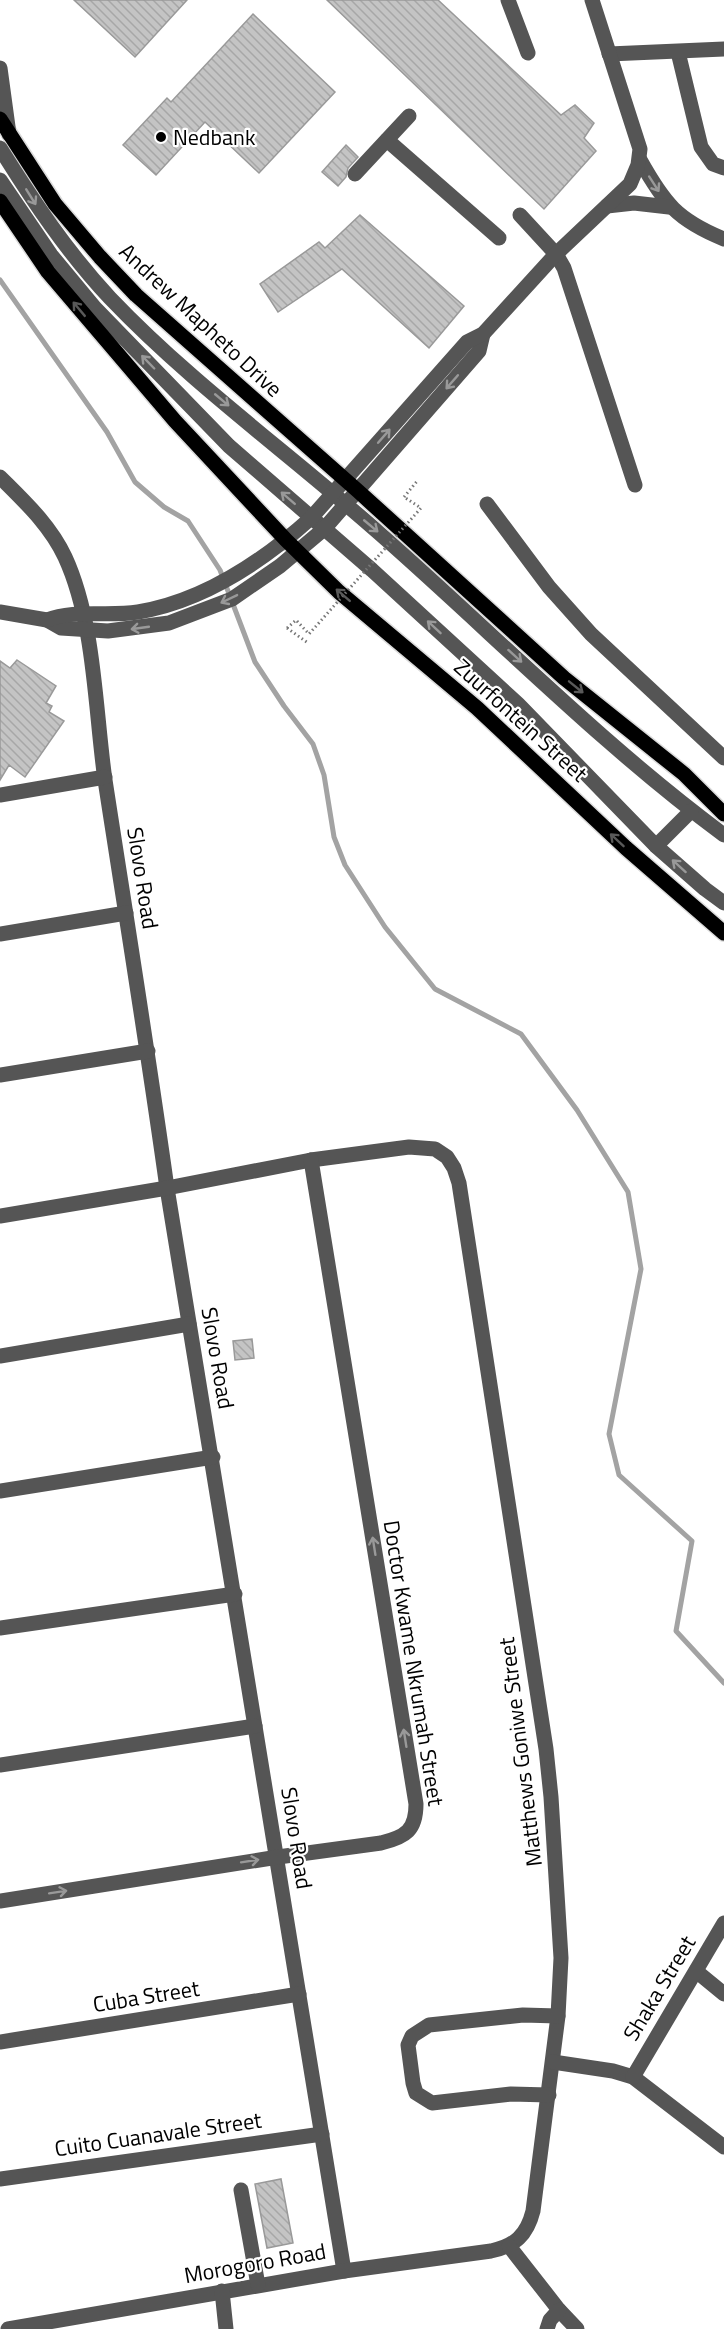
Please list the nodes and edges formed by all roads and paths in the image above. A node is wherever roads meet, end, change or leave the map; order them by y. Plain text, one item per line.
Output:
1 (508, 0) edge
2 (592, 0) edge
3 (724, 49) edge
4 (678, 52) junction
5 (528, 53) dead end
6 (609, 54) junction
7 (0, 68) edge
8 (409, 116) dead end
9 (0, 119) edge
10 (9, 134) junction
11 (387, 140) junction
12 (0, 148) edge
13 (640, 160) junction
14 (724, 168) edge
15 (355, 174) dead end
16 (0, 180) edge
17 (0, 201) edge
18 (606, 206) junction
19 (669, 207) junction
20 (520, 215) dead end
21 (499, 238) dead end
22 (724, 239) edge
23 (556, 254) junction
24 (483, 334) junction
25 (0, 477) edge
26 (345, 480) junction
27 (418, 480) dead end
28 (635, 485) dead end
29 (358, 491) junction
30 (333, 494) junction
31 (487, 504) dead end
32 (346, 505) junction
33 (311, 518) junction
34 (324, 529) junction
35 (286, 540) junction
36 (299, 552) junction
37 (0, 612) edge
38 (84, 623) junction
39 (308, 643) dead end
40 (724, 758) edge
41 (105, 777) junction
42 (0, 795) edge
43 (691, 810) junction
44 (724, 814) edge
45 (724, 835) edge
46 (656, 846) junction
47 (724, 903) edge
48 (126, 913) junction
49 (724, 933) edge
50 (0, 934) edge
51 (148, 1051) junction
52 (0, 1075) edge
53 (311, 1161) junction
54 (167, 1188) junction
55 (0, 1216) edge
56 (189, 1324) junction
57 (0, 1356) edge
58 (213, 1457) junction
59 (0, 1491) edge
60 (235, 1594) junction
61 (0, 1628) edge
62 (255, 1726) junction
63 (0, 1765) edge
64 (278, 1857) junction
65 (0, 1901) edge
66 (724, 1923) edge
67 (696, 1971) junction
68 (299, 1994) junction
69 (724, 1994) edge
70 (558, 2016) junction
71 (0, 2042) edge
72 (553, 2062) junction
73 (633, 2077) junction
74 (549, 2095) junction
75 (322, 2134) junction
76 (724, 2147) edge
77 (0, 2179) edge
78 (241, 2190) dead end
79 (509, 2246) junction
80 (344, 2271) junction
81 (258, 2285) junction
82 (222, 2291) junction
83 (559, 2310) junction
84 (8, 2329) edge
85 (226, 2329) edge
86 (547, 2329) edge
87 (577, 2329) edge

1 - 5 street
2 - 6 street
3 - 4 street
4 - 6 street
4 - 14 street
6 - 13 street
7 - 10 street
8 - 11 street
9 - 10 main road, Andrew Mapheto Drive
10 - 26 main road, Andrew Mapheto Drive
11 - 15 street
11 - 21 street
12 -> 30 street
13 - 18 street
13 -> 19 street
33 -> 16 street
35 -> 17 main road
18 - 19 street
18 - 23 street
19 - 22 street
20 - 23 street
23 - 24 street
23 - 28 street
26 -> 24 street
24 -> 29 street
25 - 38 street, Slovo Road
26 - 29 main road
26 - 30 street
27 - 39 path, bridge
29 - 32 street
29 -> 44 main road
30 - 32 street
30 - 33 street
31 - 40 street
32 - 34 street
32 -> 43 street
33 - 34 street
33 - 35 street
34 - 36 street
46 -> 34 street
35 - 36 main road, Zuurfontein Street
35 - 38 street
36 -> 38 street
49 -> 36 main road, Zuurfontein Street
37 - 38 street
38 - 41 street, Slovo Road
41 - 42 street
41 - 48 street, Slovo Road
43 - 45 street
43 - 46 street
47 -> 46 street
48 - 50 street
48 - 51 street, Slovo Road
51 - 52 street
51 - 54 street, Slovo Road
53 - 54 street
64 -> 53 street, Doctor Kwame Nkrumah Street
53 - 70 street, Matthews Goniwe Street
54 - 55 street
54 - 56 street, Slovo Road
56 - 57 street
56 - 58 street, Slovo Road
58 - 59 street
58 - 60 street, Slovo Road
60 - 61 street
60 - 62 street, Slovo Road
62 - 63 street
62 - 64 street, Slovo Road
65 -> 64 street, Doctor Kwame Nkrumah Street
64 - 68 street, Slovo Road
66 - 67 street, Shaka Street
67 - 69 street
67 - 73 street, Shaka Street
68 - 71 street, Cuba Street
68 - 75 street, Slovo Road
70 - 72 street, Matthews Goniwe Street
70 - 74 street
72 - 73 street
72 - 74 street, Matthews Goniwe Street
73 - 76 street
74 - 79 street, Matthews Goniwe Street
75 - 77 street, Cuito Cuanavale Street
75 - 80 street, Slovo Road
78 - 81 street
79 - 80 street, Morogoro Road
79 - 83 street
80 - 81 street, Morogoro Road
81 - 82 street, Morogoro Road
82 - 84 street, Morogoro Road
82 - 85 street
83 - 86 street
83 - 87 street

